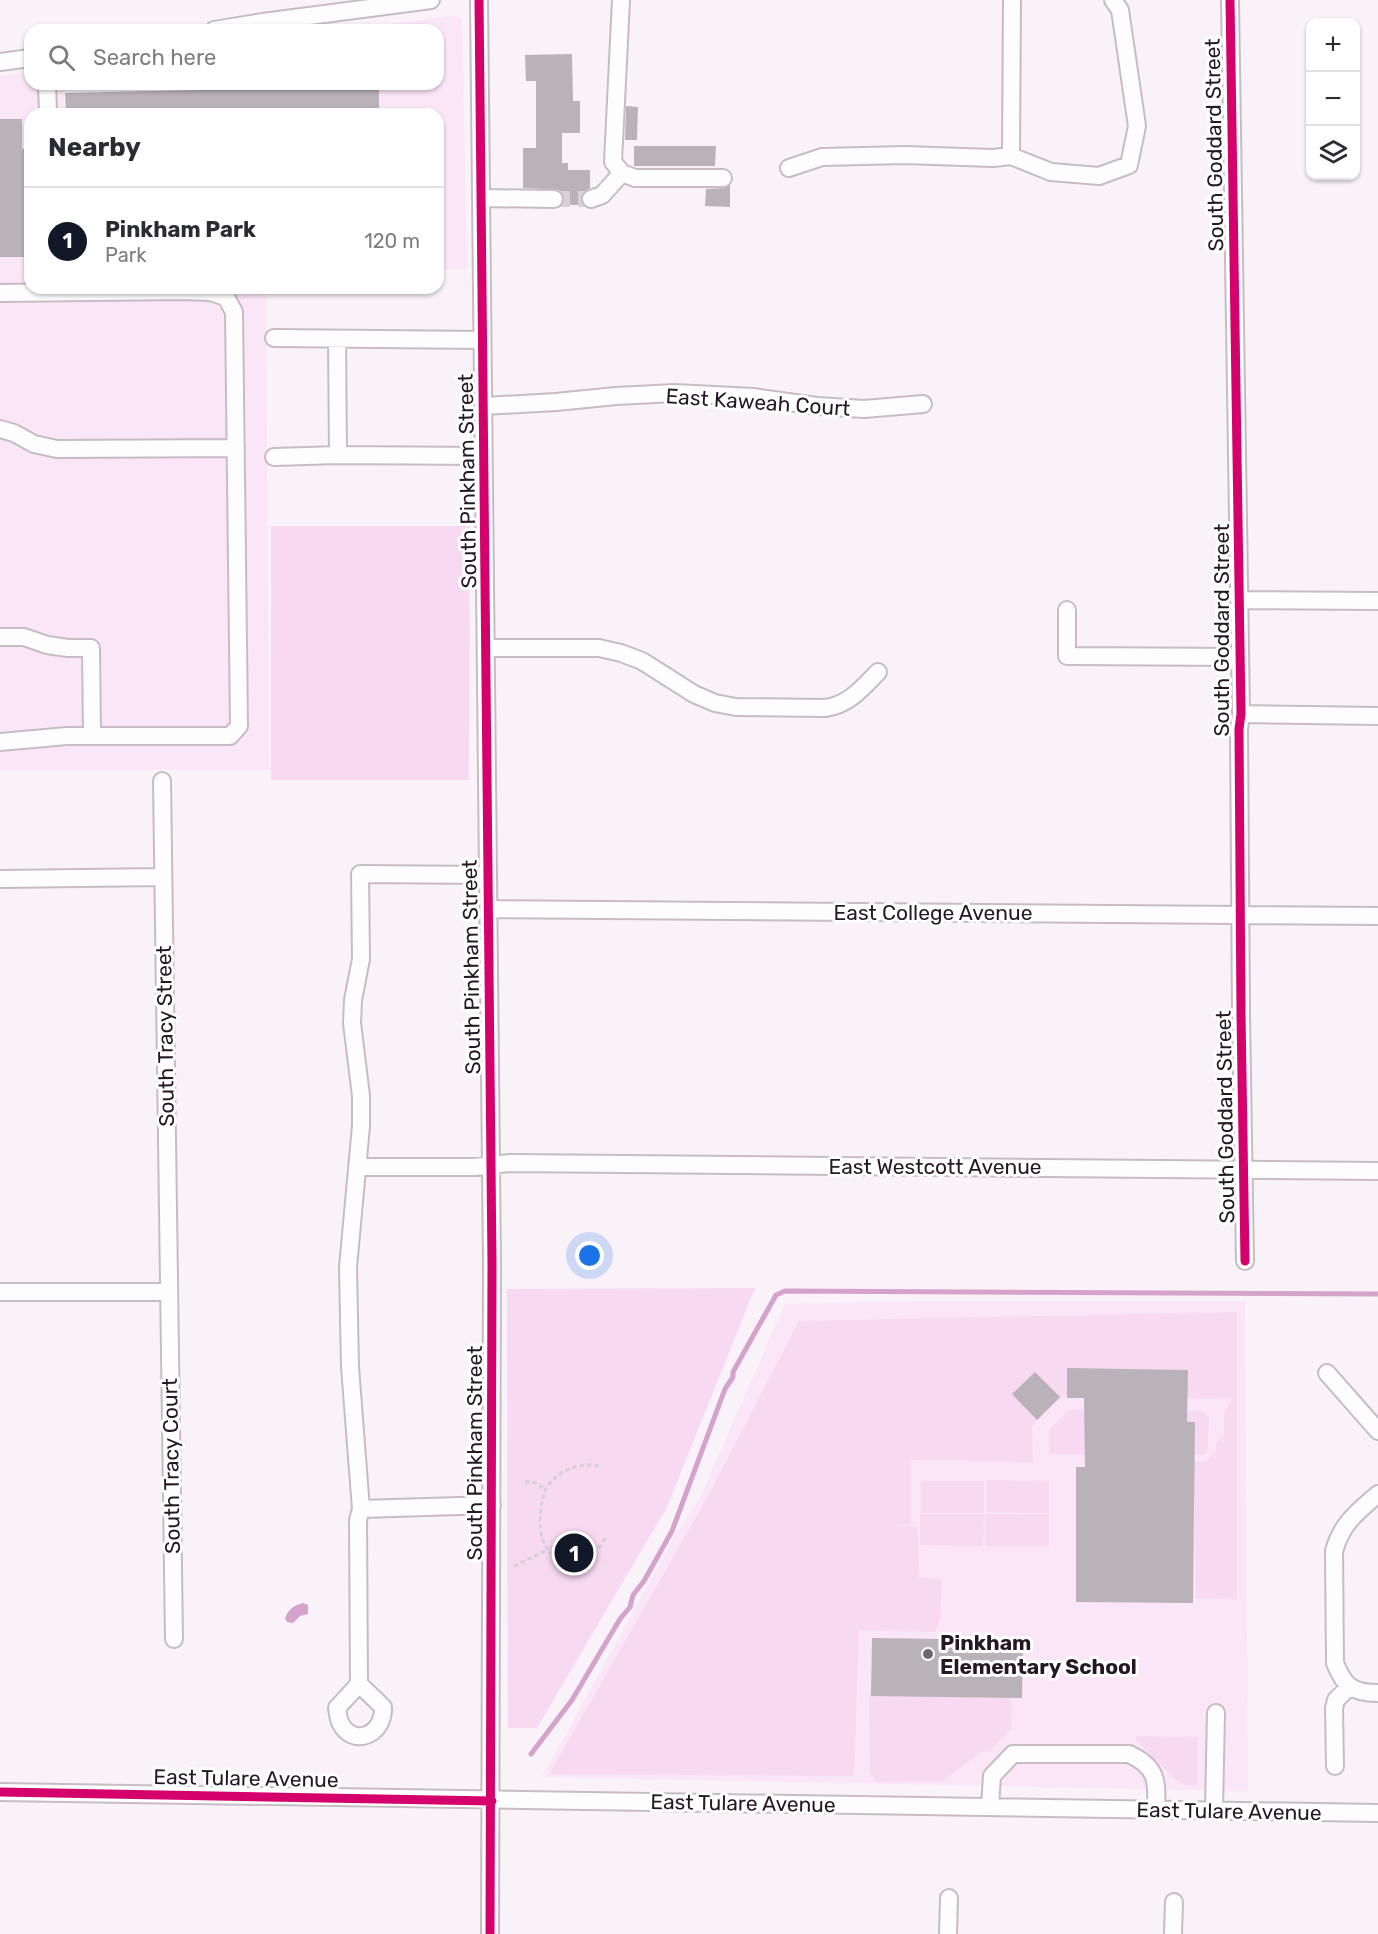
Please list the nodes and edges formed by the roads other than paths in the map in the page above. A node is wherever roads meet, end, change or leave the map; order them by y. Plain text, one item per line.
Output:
1 (431, 0) edge
2 (479, 0) edge
3 (621, 0) edge
4 (1012, 0) edge
5 (1113, 0) edge
6 (1230, 0) edge
7 (251, 24) edge
8 (24, 59) edge
9 (0, 62) edge
10 (47, 90) edge
11 (48, 108) edge
12 (1011, 156) junction
13 (789, 168) dead end
14 (622, 173) junction
15 (723, 178) dead end
16 (482, 198) junction
17 (554, 199) tunnel mouth
18 (591, 199) tunnel mouth
19 (24, 292) edge
20 (0, 293) edge
21 (216, 294) edge
22 (274, 338) dead end
23 (337, 339) junction
24 (482, 340) junction
25 (923, 404) dead end
26 (484, 406) junction
27 (0, 429) edge
28 (236, 448) junction
29 (338, 455) junction
30 (484, 456) junction
31 (274, 457) dead end
32 (1239, 600) junction
33 (1378, 601) edge
34 (1067, 610) dead end
35 (0, 637) edge
36 (487, 648) junction
37 (1239, 657) junction
38 (878, 672) dead end
39 (1241, 714) junction
40 (1378, 716) edge
41 (92, 735) junction
42 (0, 742) edge
43 (162, 781) dead end
44 (488, 875) junction
45 (163, 877) junction
46 (0, 879) edge
47 (489, 909) junction
48 (1241, 914) junction
49 (1378, 916) edge
50 (491, 1165) junction
51 (357, 1167) junction
52 (1244, 1169) junction
53 (1378, 1171) edge
54 (1245, 1261) dead end
55 (0, 1292) edge
56 (169, 1292) junction
57 (1327, 1373) dead end
58 (1378, 1431) edge
59 (1378, 1494) edge
60 (492, 1505) junction
61 (361, 1509) junction
62 (174, 1639) dead end
63 (359, 1684) dead end
64 (1349, 1687) junction
65 (1378, 1693) edge
66 (1216, 1713) dead end
67 (1335, 1766) dead end
68 (0, 1792) edge
69 (492, 1801) junction
70 (990, 1807) junction
71 (1156, 1809) junction
72 (1214, 1810) junction
73 (1378, 1813) edge
74 (949, 1898) dead end
75 (1174, 1902) dead end
76 (490, 1934) edge
77 (948, 1934) edge
78 (1173, 1934) edge

1 - 7 street
2 - 16 street, South Pinkham Street
3 - 14 street
4 - 12 street
5 - 12 street
6 - 32 street, South Goddard Street
8 - 9 street
10 - 11 street
12 - 13 street
14 - 15 street
14 - 18 street
16 - 17 street
16 - 24 street, South Pinkham Street
19 - 20 street
21 - 28 street
22 - 23 street
23 - 24 street
23 - 29 street
24 - 26 street, South Pinkham Street
25 - 26 street, East Kaweah Court
26 - 30 street, South Pinkham Street
27 - 28 street
28 - 41 street
29 - 30 street
29 - 31 street
30 - 36 street, South Pinkham Street
32 - 33 street
32 - 37 street, South Goddard Street
34 - 37 street
35 - 41 street
36 - 38 street
36 - 44 street, South Pinkham Street
37 - 39 street, South Goddard Street
39 - 40 street
39 - 48 street, South Goddard Street
41 - 42 street
43 - 45 street, South Tracy Street
44 - 47 street, South Pinkham Street
44 - 51 street, South Pinkham Street
45 - 46 street
45 - 56 street, South Tracy Street
47 - 48 street, East College Avenue
47 - 50 street, South Pinkham Street
48 - 49 street, East College Avenue
48 - 52 street, South Goddard Street
50 - 51 street
50 - 52 street, East Westcott Avenue
50 - 60 street, South Pinkham Street
51 - 61 street, South Pinkham Street
52 - 53 street, East Westcott Avenue
52 - 54 street, South Goddard Street
55 - 56 street
56 - 62 street, South Tracy Court
57 - 58 street
59 - 64 street
60 - 61 street, South Pinkham Street
60 - 69 street, South Pinkham Street
61 - 63 street, South Pinkham Street
64 - 65 street
64 - 67 street
66 - 72 street
68 - 69 street, East Tulare Avenue
69 - 70 street, East Tulare Avenue
69 - 76 street, South Pinkham Street
70 - 71 street, East Tulare Avenue
70 - 71 street
71 - 72 street, East Tulare Avenue
72 - 73 street, East Tulare Avenue
74 - 77 street
75 - 78 street

